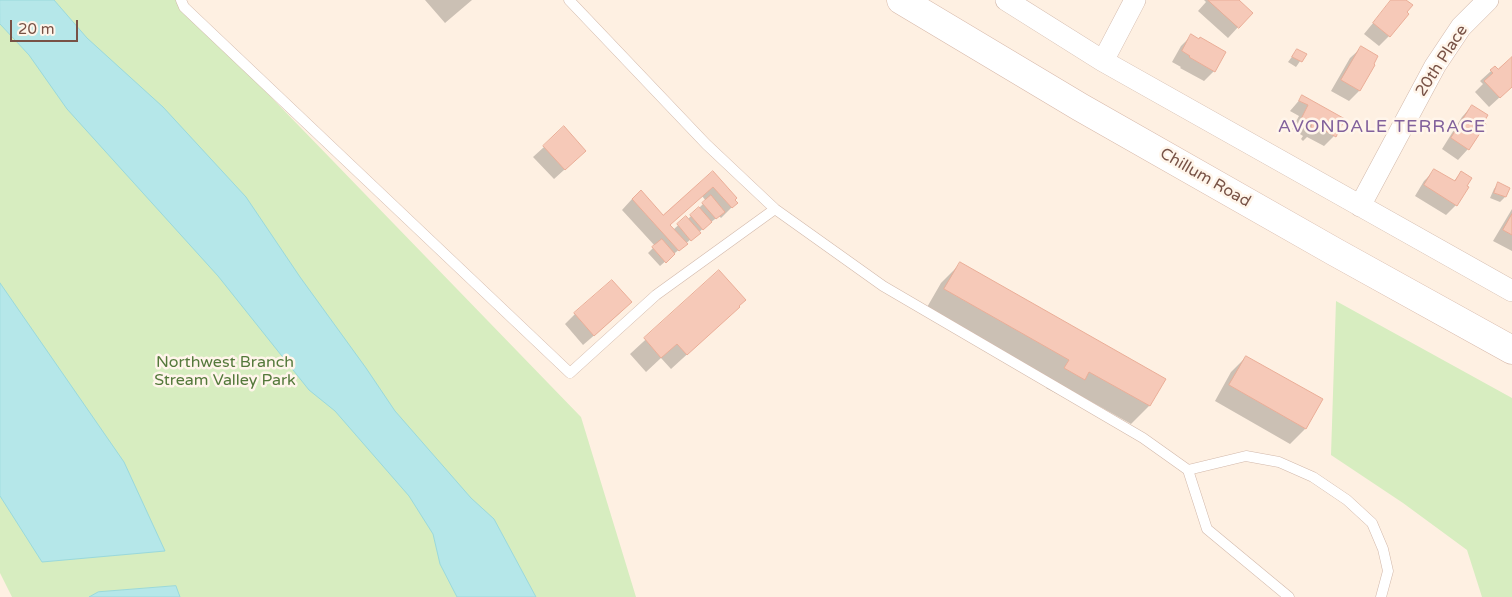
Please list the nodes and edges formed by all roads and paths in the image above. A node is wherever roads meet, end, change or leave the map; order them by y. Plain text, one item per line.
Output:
1 (181, 0) edge
2 (568, 0) edge
3 (901, 0) edge
4 (1006, 0) edge
5 (1135, 0) edge
6 (1488, 0) edge
7 (1103, 60) junction
8 (1360, 206) junction
9 (775, 209) junction
10 (1512, 291) edge
11 (1512, 350) edge
12 (1188, 470) junction
13 (1289, 597) edge
14 (1381, 597) edge

1 - 9 lane
2 - 9 lane
3 - 11 main road, Chillum Road
4 - 7 street
5 - 7 street
6 - 8 street, 20th Place
7 - 8 street
8 - 10 street
9 - 12 lane
12 - 13 lane
12 - 14 lane

